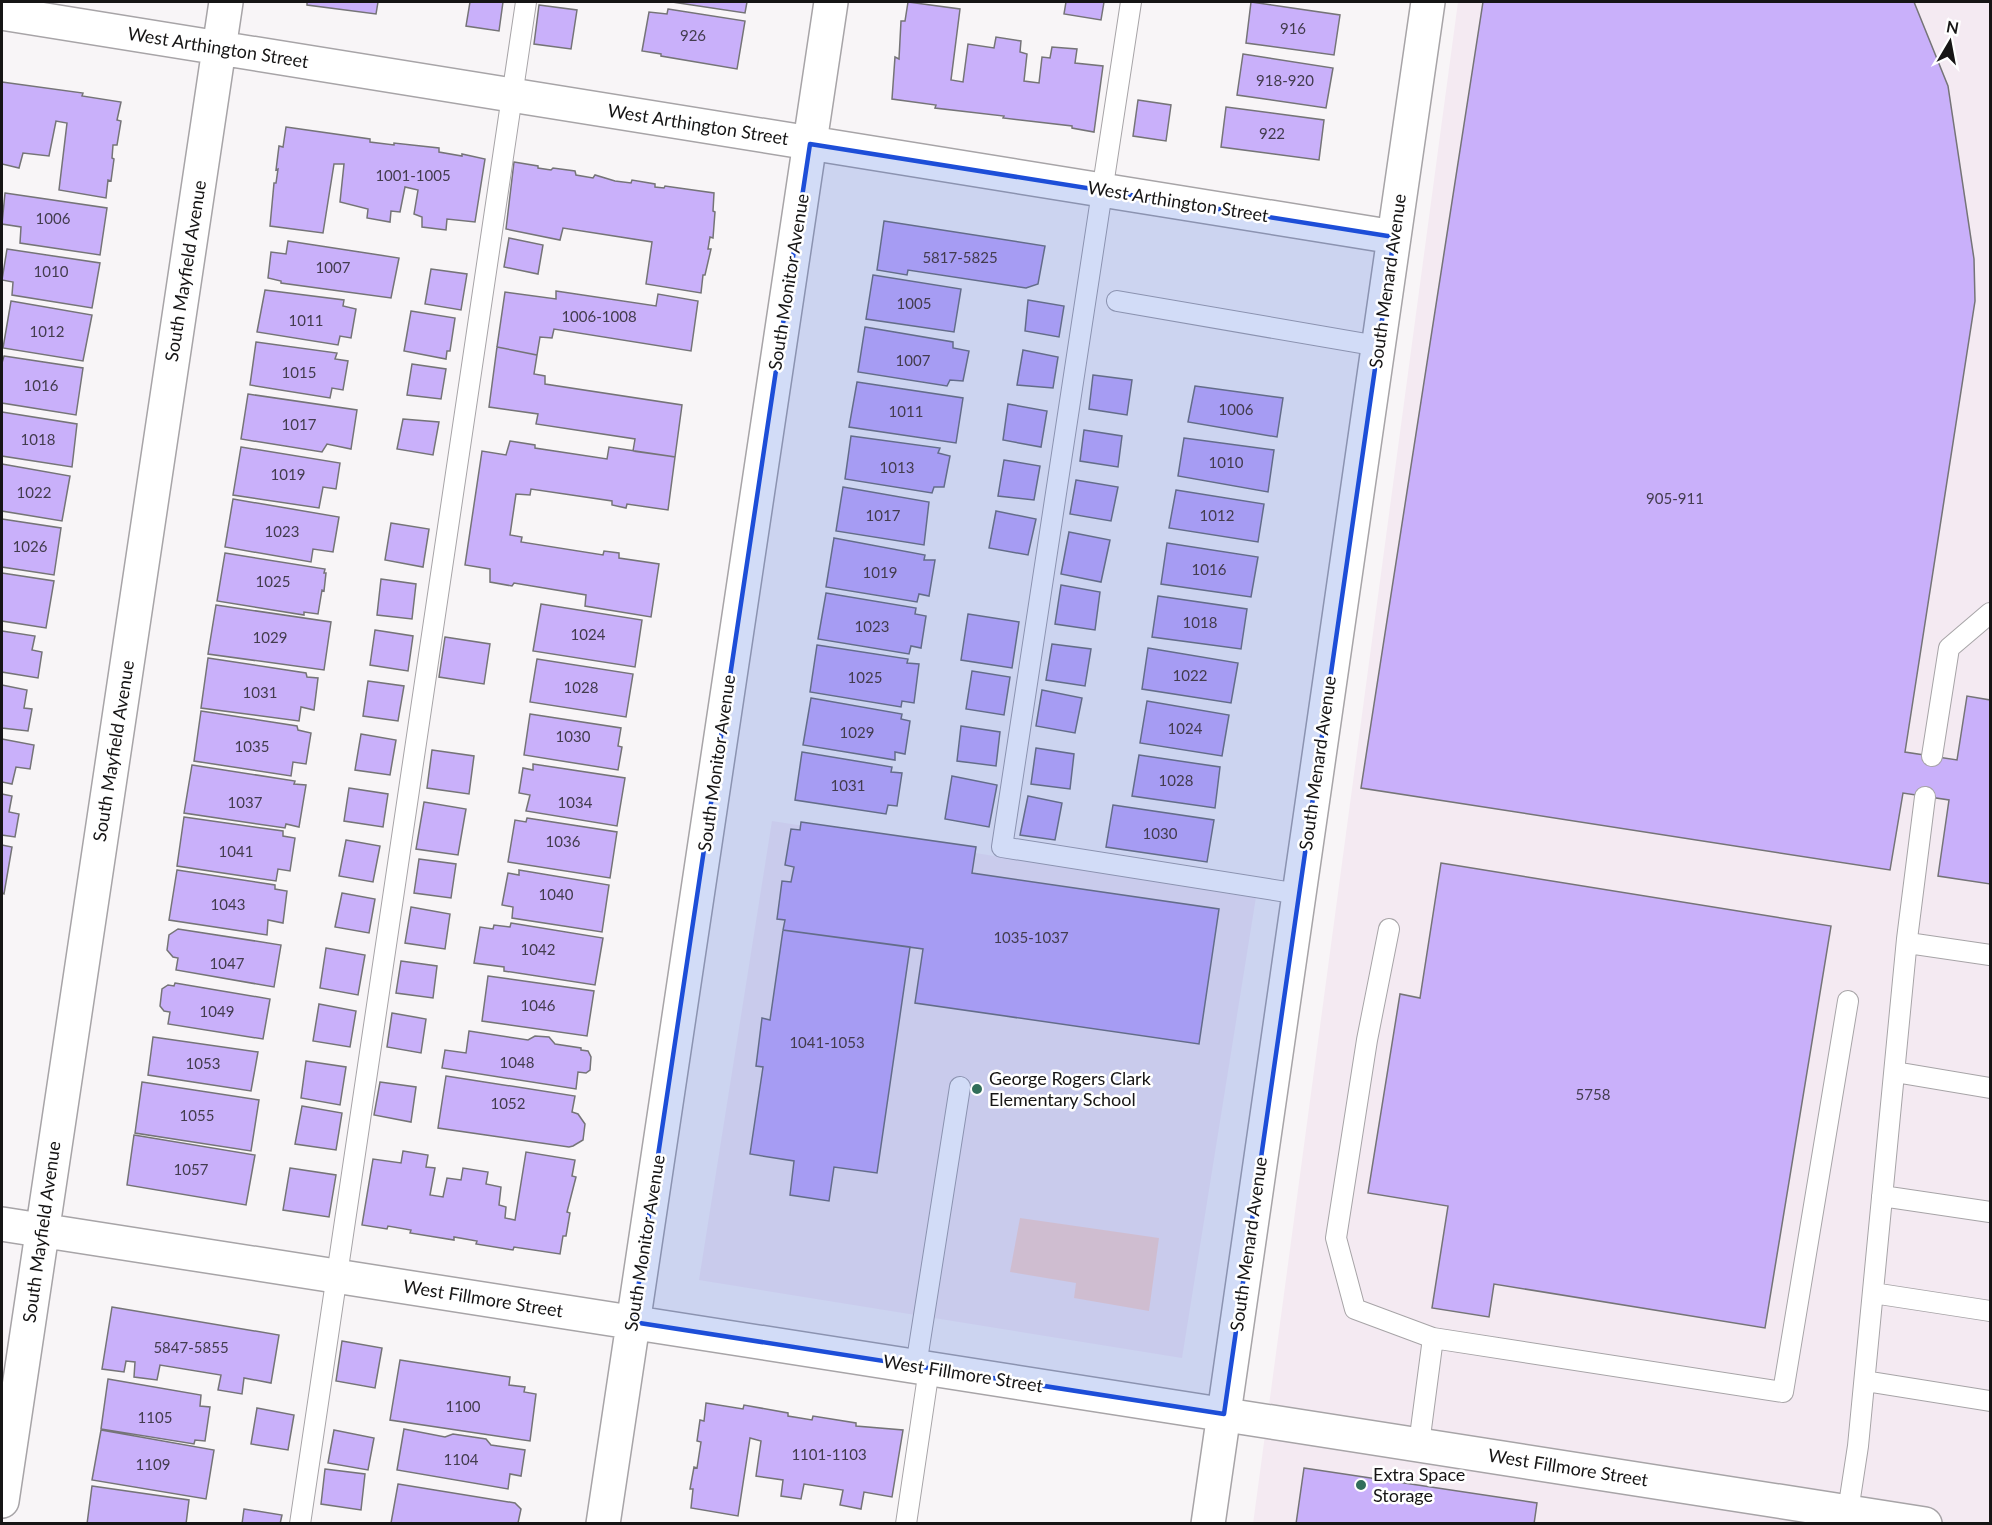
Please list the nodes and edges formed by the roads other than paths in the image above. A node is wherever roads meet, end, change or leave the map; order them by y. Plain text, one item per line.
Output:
1 (226, 2) edge
2 (526, 2) edge
3 (831, 2) edge
4 (1131, 2) edge
5 (1428, 2) edge
6 (2, 13) edge
7 (220, 48) junction
8 (512, 95) junction
9 (810, 144) junction
10 (1103, 191) junction
11 (1394, 237) junction
12 (1117, 301) dead end
13 (1378, 346) junction
14 (1990, 613) edge
15 (1932, 756) dead end
16 (1925, 797) dead end
17 (1299, 894) junction
18 (1389, 930) dead end
19 (1908, 944) junction
20 (1990, 955) edge
21 (1848, 1001) dead end
22 (1895, 1072) junction
23 (960, 1088) dead end
24 (1990, 1088) edge
25 (1882, 1196) junction
26 (1990, 1212) edge
27 (2, 1224) edge
28 (42, 1231) junction
29 (337, 1276) junction
30 (1873, 1293) junction
31 (1990, 1311) edge
32 (633, 1322) junction
33 (1433, 1338) junction
34 (923, 1367) junction
35 (1865, 1381) junction
36 (1990, 1401) edge
37 (1224, 1414) junction
38 (1419, 1444) junction
39 (2, 1501) edge
40 (1848, 1511) junction
41 (300, 1524) edge
42 (603, 1524) edge
43 (906, 1524) edge
44 (1209, 1524) edge
45 (1925, 1524) edge

1 - 7 street, South Mayfield Avenue
2 - 8 lane
3 - 9 street, South Monitor Avenue
4 - 10 lane
5 - 11 street, South Menard Avenue
6 - 7 street, West Arthington Street
7 - 8 street, West Arthington Street
7 - 28 street, South Mayfield Avenue
8 - 9 street, West Arthington Street
8 - 29 lane
9 - 10 street, West Arthington Street
9 - 32 street, South Monitor Avenue
10 - 11 street, West Arthington Street
10 - 17 lane
11 - 13 street, South Menard Avenue
12 - 13 lane
13 - 17 street, South Menard Avenue
14 - 15 lane
16 - 19 lane
17 - 37 street, South Menard Avenue
18 - 33 lane
19 - 20 lane
19 - 22 lane
21 - 33 lane
22 - 24 lane
22 - 25 lane
23 - 34 lane
25 - 26 lane
25 - 30 lane
27 - 28 street, West Fillmore Street
28 - 29 street, West Fillmore Street
28 - 39 street, South Mayfield Avenue
29 - 32 street, West Fillmore Street
29 - 41 lane
30 - 31 lane
30 - 35 lane
32 - 34 street, West Fillmore Street
32 - 42 street, South Monitor Avenue
33 - 38 lane
34 - 37 street, West Fillmore Street
34 - 43 lane
35 - 36 lane
35 - 40 lane
37 - 38 street, West Fillmore Street
37 - 44 street, South Menard Avenue
38 - 40 street, West Fillmore Street
40 - 45 street, West Fillmore Street

